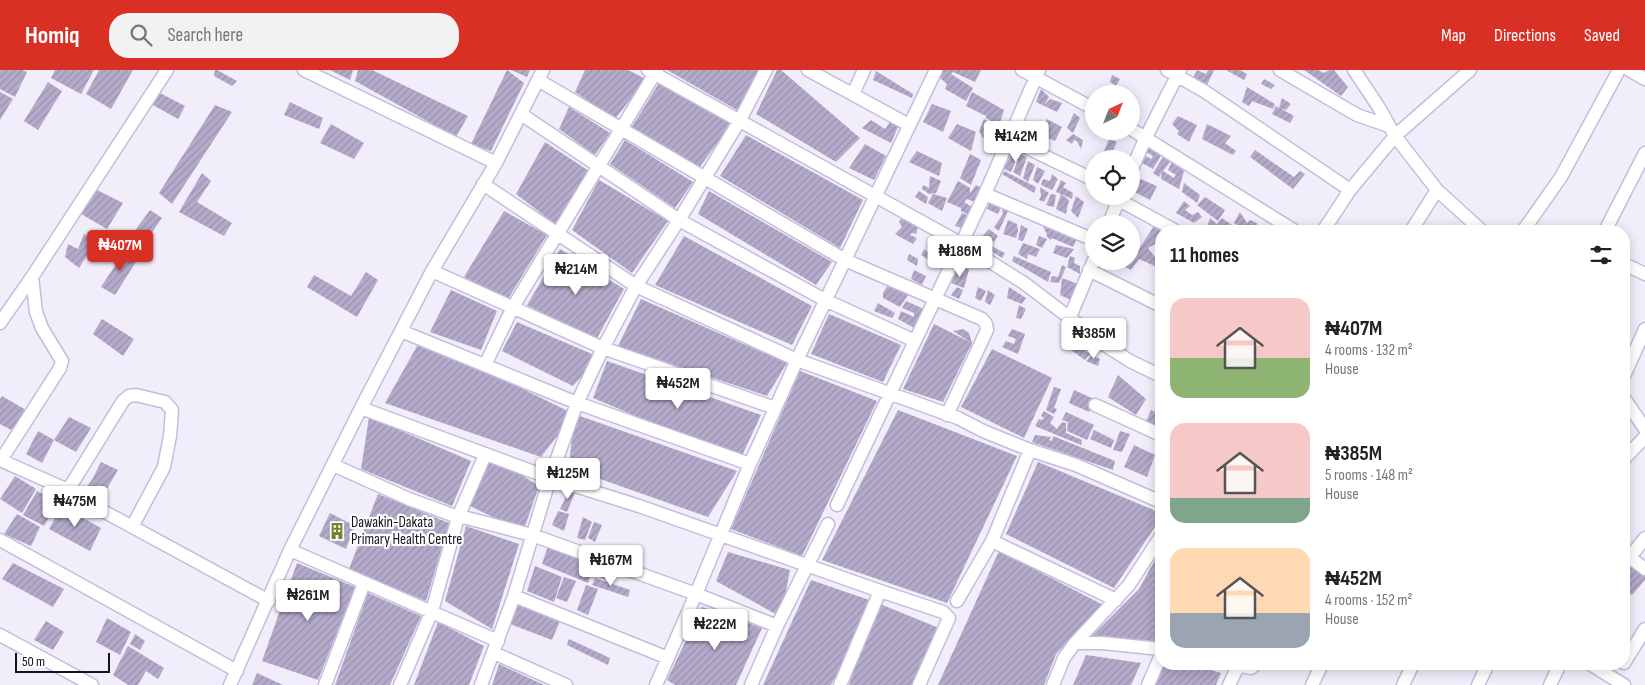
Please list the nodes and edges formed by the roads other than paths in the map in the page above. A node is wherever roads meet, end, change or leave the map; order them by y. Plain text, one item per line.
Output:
1 (168, 70) edge
2 (304, 70) edge
3 (766, 70) edge
4 (808, 70) edge
5 (864, 70) edge
6 (936, 70) edge
7 (1022, 70) edge
8 (1280, 70) edge
9 (1354, 70) edge
10 (1470, 70) edge
11 (1619, 70) edge
12 (1629, 70) edge
13 (653, 71) edge
14 (1175, 72) edge
15 (1037, 74) edge
16 (541, 75) edge
17 (1455, 75) edge
18 (1645, 79) edge
19 (853, 94) junction
20 (1085, 103) edge
21 (521, 114) junction
22 (740, 120) junction
23 (909, 125) junction
24 (621, 130) junction
25 (1392, 131) junction
26 (1140, 133) edge
27 (1146, 136) junction
28 (1009, 139) junction
29 (1140, 150) edge
30 (1645, 153) edge
31 (496, 163) junction
32 (598, 167) junction
33 (1085, 176) edge
34 (704, 179) junction
35 (483, 184) junction
36 (1350, 190) junction
37 (1437, 190) junction
38 (984, 194) junction
39 (875, 197) junction
40 (1132, 205) edge
41 (679, 220) junction
42 (1166, 225) edge
43 (1286, 225) edge
44 (1327, 225) edge
45 (1415, 225) edge
46 (1475, 225) edge
47 (1527, 225) edge
48 (1608, 225) edge
49 (557, 234) junction
50 (1085, 236) edge
51 (960, 243) junction
52 (844, 260) junction
53 (1630, 267) edge
54 (1090, 270) edge
55 (1100, 270) edge
56 (432, 271) junction
57 (1645, 274) edge
58 (32, 277) junction
59 (636, 286) junction
60 (935, 298) junction
61 (825, 300) junction
62 (1155, 302) edge
63 (513, 307) junction
64 (1070, 317) junction
65 (0, 323) edge
66 (1645, 329) edge
67 (401, 331) junction
68 (915, 341) junction
69 (603, 348) junction
70 (797, 360) junction
71 (1630, 363) edge
72 (485, 365) junction
73 (1155, 373) edge
74 (890, 395) junction
75 (578, 403) junction
76 (1095, 405) dead end
77 (1630, 407) edge
78 (361, 408) junction
79 (775, 408) junction
80 (947, 415) junction
81 (1645, 429) edge
82 (1155, 432) edge
83 (1645, 437) edge
84 (1030, 450) junction
85 (1630, 452) edge
86 (485, 454) junction
87 (0, 460) edge
88 (750, 464) junction
89 (333, 465) junction
90 (550, 478) junction
91 (68, 490) junction
92 (1155, 499) edge
93 (837, 505) dead end
94 (458, 517) junction
95 (828, 524) dead end
96 (132, 527) junction
97 (532, 535) junction
98 (720, 536) junction
99 (1645, 538) edge
100 (0, 540) edge
101 (992, 541) junction
102 (1155, 545) edge
103 (290, 550) junction
104 (1630, 550) edge
105 (1630, 558) edge
106 (807, 565) junction
107 (1645, 569) edge
108 (364, 583) junction
109 (880, 591) junction
110 (696, 594) junction
111 (514, 596) junction
112 (1116, 600) junction
113 (268, 601) junction
114 (957, 601) dead end
115 (432, 611) junction
116 (777, 626) junction
117 (1645, 629) edge
118 (0, 635) edge
119 (1074, 643) junction
120 (496, 647) junction
121 (1155, 648) edge
122 (1630, 654) edge
123 (668, 658) junction
124 (1155, 669) edge
125 (1233, 670) edge
126 (1319, 670) edge
127 (1410, 670) edge
128 (1485, 670) edge
129 (1557, 670) edge
130 (1600, 670) edge
131 (237, 671) junction
132 (1619, 682) edge
133 (92, 685) edge
134 (230, 685) edge
135 (325, 685) edge
136 (400, 685) edge
137 (481, 685) edge
138 (566, 685) edge
139 (656, 685) edge
140 (751, 685) edge
141 (840, 685) edge
142 (919, 685) edge
143 (1053, 685) edge
144 (1148, 685) edge
145 (1230, 685) edge
146 (1312, 685) edge
147 (1403, 685) edge
148 (1478, 685) edge
149 (1550, 685) edge

1 - 58 street
2 - 31 street
3 - 22 street
4 - 19 street
5 - 19 street
6 - 23 street
7 - 15 street
8 - 25 street
9 - 25 street
10 - 17 street
11 - 47 street
12 - 18 street
13 - 22 street
13 - 24 street
14 - 27 street
14 - 36 street
15 - 20 street
15 - 28 street
16 - 21 street
16 - 24 street
17 - 25 street
19 - 23 street
21 - 31 street
21 - 32 street
22 - 34 street
22 - 39 street
23 - 39 street
24 - 32 street
24 - 34 street
25 - 36 street
25 - 37 street
26 - 27 street
27 - 29 street
27 - 43 street
28 - 33 street
28 - 38 street
30 - 48 street
31 - 35 street
32 - 41 street
32 - 49 street
34 - 41 street
34 - 52 street
35 - 49 street
35 - 56 street
36 - 44 street
37 - 45 street
37 - 46 street
38 - 50 street
38 - 51 street
39 - 51 street
39 - 52 street
40 - 42 street
41 - 59 street
41 - 61 street
49 - 59 street
49 - 63 street
51 - 60 street
51 - 64 street
52 - 60 street
52 - 61 street
53 - 57 street
54 - 64 street
55 - 62 street
56 - 63 street
56 - 67 street
58 - 65 street
58 - 87 street
59 - 69 street
59 - 70 street
60 - 68 street
60 - 80 street
61 - 68 street
61 - 70 street
63 - 69 street
63 - 72 street
64 - 73 street
66 - 71 street
67 - 72 street
67 - 78 street
68 - 74 street
69 - 75 street
69 - 79 street
70 - 74 street
70 - 79 street
72 - 75 street
74 - 80 street
74 - 93 street
75 - 88 street
75 - 90 street
76 - 82 street
77 - 81 street
78 - 86 street
78 - 89 street
79 - 88 street
80 - 84 street
83 - 85 street
84 - 92 street
84 - 101 street
86 - 90 street
86 - 94 street
87 - 91 street
88 - 98 street
89 - 94 street
89 - 103 street
90 - 97 street
90 - 98 street
91 - 96 street
91 - 96 street
94 - 97 street
94 - 115 street
95 - 106 street
96 - 113 street
97 - 110 street
97 - 111 street
98 - 106 street
98 - 110 street
99 - 104 street
100 - 131 street
101 - 112 street
101 - 114 street
102 - 112 street
103 - 108 street
103 - 113 street
105 - 107 street
106 - 109 street
106 - 116 street
108 - 115 street
108 - 135 street
109 - 141 street
109 - 142 street
110 - 116 street
110 - 123 street
111 - 120 street
111 - 123 street
112 - 119 street
113 - 131 street
115 - 120 street
115 - 136 street
116 - 140 street
117 - 122 street
118 - 133 street
119 - 121 street
119 - 143 street
120 - 137 street
120 - 138 street
123 - 139 street
124 - 144 street
125 - 145 street
126 - 146 street
127 - 147 street
128 - 148 street
129 - 149 street
130 - 132 street
131 - 134 street

